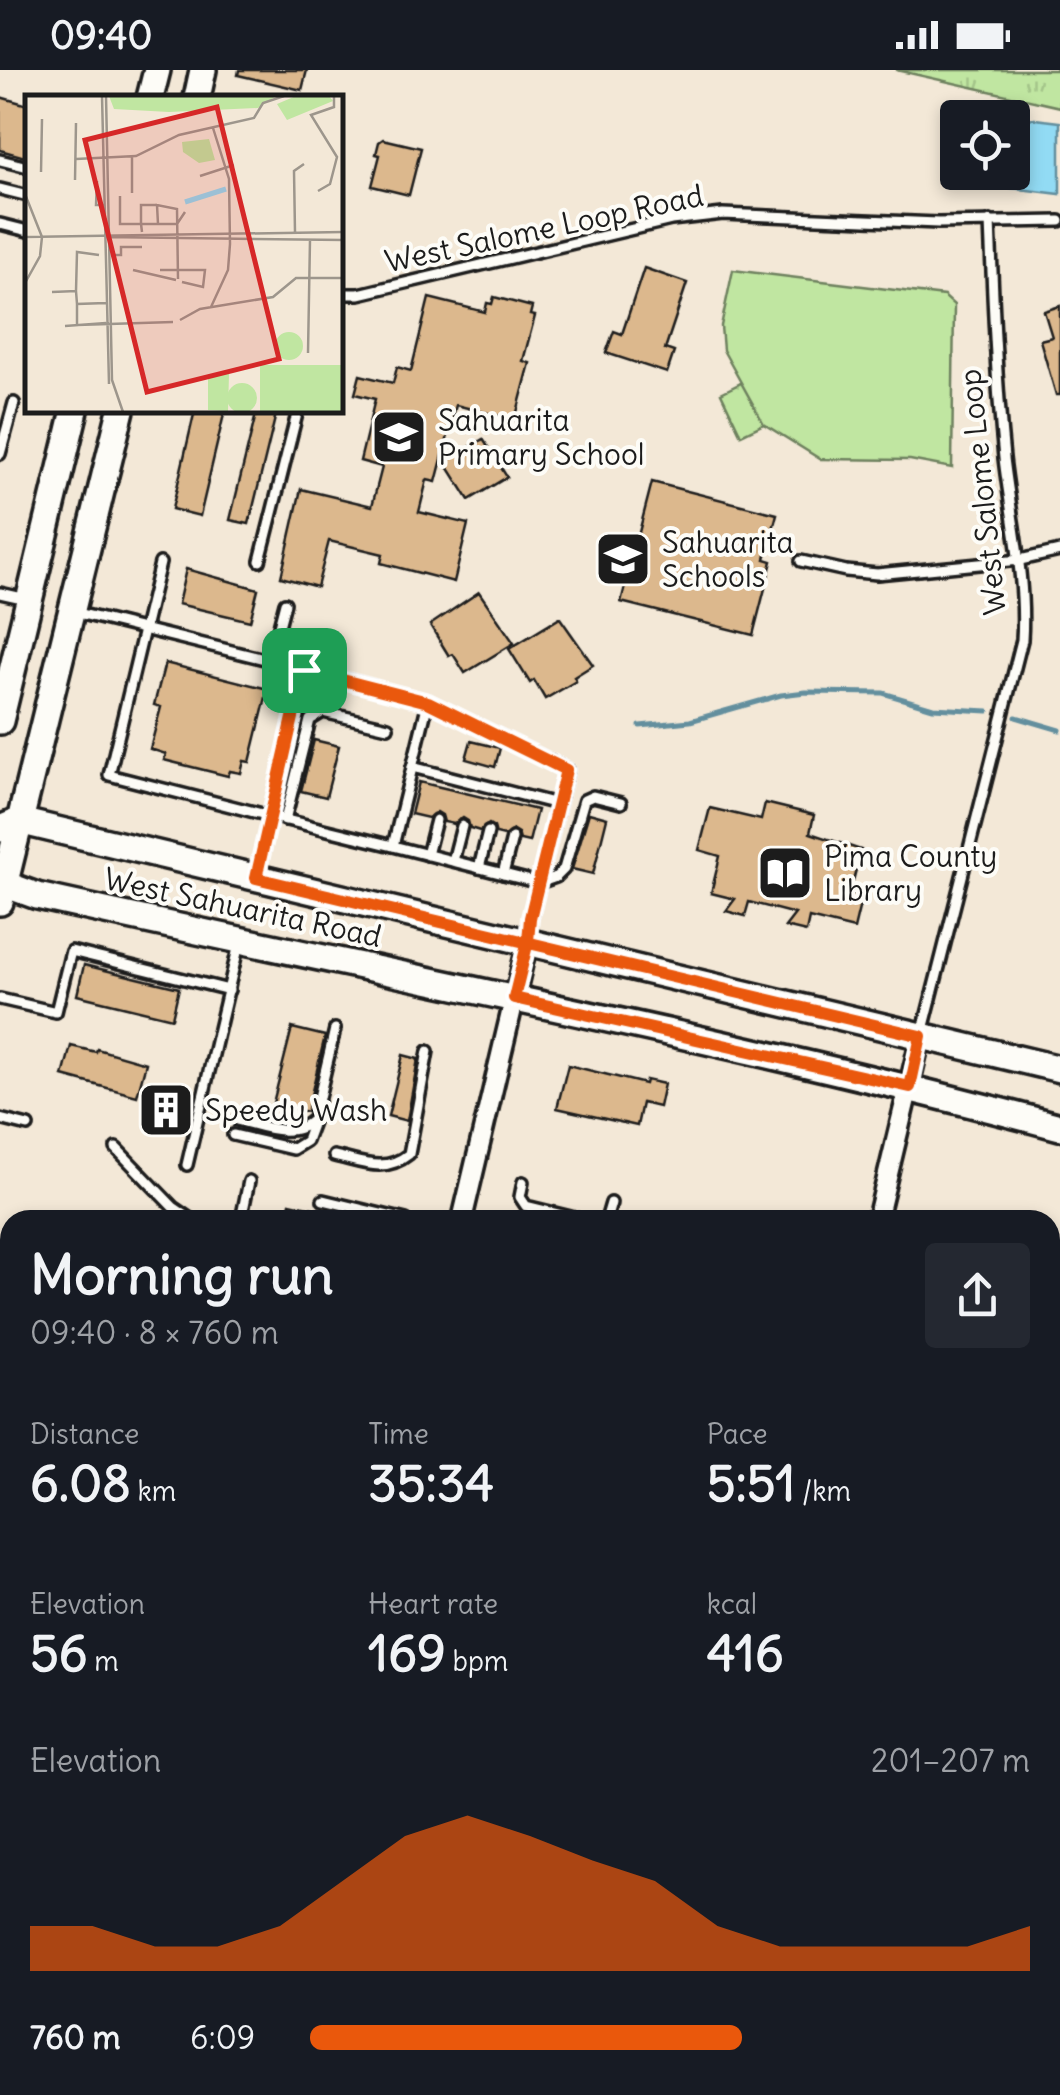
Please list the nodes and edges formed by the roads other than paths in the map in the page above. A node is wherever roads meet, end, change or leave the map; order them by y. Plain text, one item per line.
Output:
1 (156, 70) edge
2 (203, 70) edge
3 (151, 95) edge
4 (199, 95) edge
5 (0, 160) edge
6 (25, 166) edge
7 (0, 189) edge
8 (25, 195) edge
9 (865, 204) dead end
10 (866, 219) junction
11 (1060, 221) edge
12 (990, 222) junction
13 (0, 224) edge
14 (25, 230) edge
15 (342, 294) edge
16 (14, 402) dead end
17 (74, 412) edge
18 (121, 412) edge
19 (297, 412) edge
20 (0, 454) edge
21 (1060, 551) edge
22 (1020, 560) junction
23 (260, 561) dead end
24 (801, 561) dead end
25 (160, 563) dead end
26 (12, 595) edge
27 (285, 602) dead end
28 (73, 612) junction
29 (144, 630) junction
30 (270, 661) junction
31 (304, 670) junction
32 (428, 702) junction
33 (0, 721) edge
34 (388, 728) dead end
35 (412, 767) junction
36 (447, 776) junction
37 (472, 782) junction
38 (444, 788) dead end
39 (470, 794) dead end
40 (557, 804) junction
41 (621, 804) dead end
42 (270, 816) junction
43 (286, 820) junction
44 (436, 820) dead end
45 (10, 825) edge
46 (462, 826) dead end
47 (488, 832) dead end
48 (512, 838) dead end
49 (393, 846) junction
50 (427, 855) junction
51 (453, 862) junction
52 (478, 868) junction
53 (503, 874) junction
54 (256, 878) junction
55 (539, 883) junction
56 (1, 889) edge
57 (528, 941) junction
58 (240, 942) junction
59 (229, 990) junction
60 (514, 998) junction
61 (0, 999) edge
62 (335, 1028) dead end
63 (921, 1036) junction
64 (428, 1051) dead end
65 (1060, 1069) edge
66 (910, 1087) junction
67 (0, 1119) edge
68 (314, 1119) junction
69 (237, 1120) dead end
70 (28, 1126) dead end
71 (1060, 1127) edge
72 (233, 1135) dead end
73 (116, 1148) dead end
74 (334, 1156) dead end
75 (187, 1165) dead end
76 (249, 1181) dead end
77 (523, 1182) dead end
78 (323, 1200) dead end
79 (611, 1202) dead end
80 (177, 1210) edge
81 (242, 1210) edge
82 (364, 1210) edge
83 (464, 1210) edge
84 (542, 1210) edge
85 (609, 1210) edge
86 (879, 1210) edge

1 - 3 main road
2 - 4 main road
5 - 6 lane
7 - 8 lane
9 - 10 lane
10 - 12 lane, West Salome Loop Road
10 - 15 lane, West Salome Loop Road
11 - 12 lane, West Salome Loop Road
12 - 22 lane, West Salome Loop
13 - 14 lane
16 - 20 lane
17 - 26 main road
18 - 28 main road
19 - 23 lane
21 - 22 lane
22 - 24 lane
22 - 63 lane, West Salome Loop
25 - 29 lane
26 - 33 main road
27 - 30 lane
28 - 29 lane
28 - 45 main road
29 - 30 lane
29 - 42 lane
30 - 31 lane
31 - 32 lane
31 - 42 lane
32 - 35 lane
32 - 40 lane
34 - 43 lane
35 - 36 lane
35 - 49 lane
36 - 37 lane
36 - 38 lane
37 - 39 lane
37 - 40 lane
40 - 55 lane
41 - 55 lane
42 - 43 lane
42 - 54 lane
43 - 49 lane
44 - 50 lane
45 - 54 main road, West Sahuarita Road
45 - 56 main road
46 - 51 lane
47 - 52 lane
48 - 53 lane
49 - 50 lane
50 - 51 lane
51 - 52 lane
52 - 53 lane
53 - 55 lane
54 - 57 main road, West Sahuarita Road
55 - 57 lane
56 - 58 main road, West Sahuarita Road
57 - 60 street
57 - 63 main road, West Sahuarita Road
58 - 59 lane
58 - 60 main road, West Sahuarita Road
59 - 61 lane
59 - 75 lane
60 - 66 main road, West Sahuarita Road
60 - 83 street
62 - 68 lane
63 - 65 main road, West Sahuarita Road
63 - 66 street, West Salome Loop
64 - 74 lane
66 - 71 main road, West Sahuarita Road
66 - 86 street, West Salome Loop
67 - 70 lane
68 - 69 lane
68 - 72 lane
73 - 80 lane
76 - 81 lane
77 - 84 lane
78 - 82 lane
79 - 85 lane

